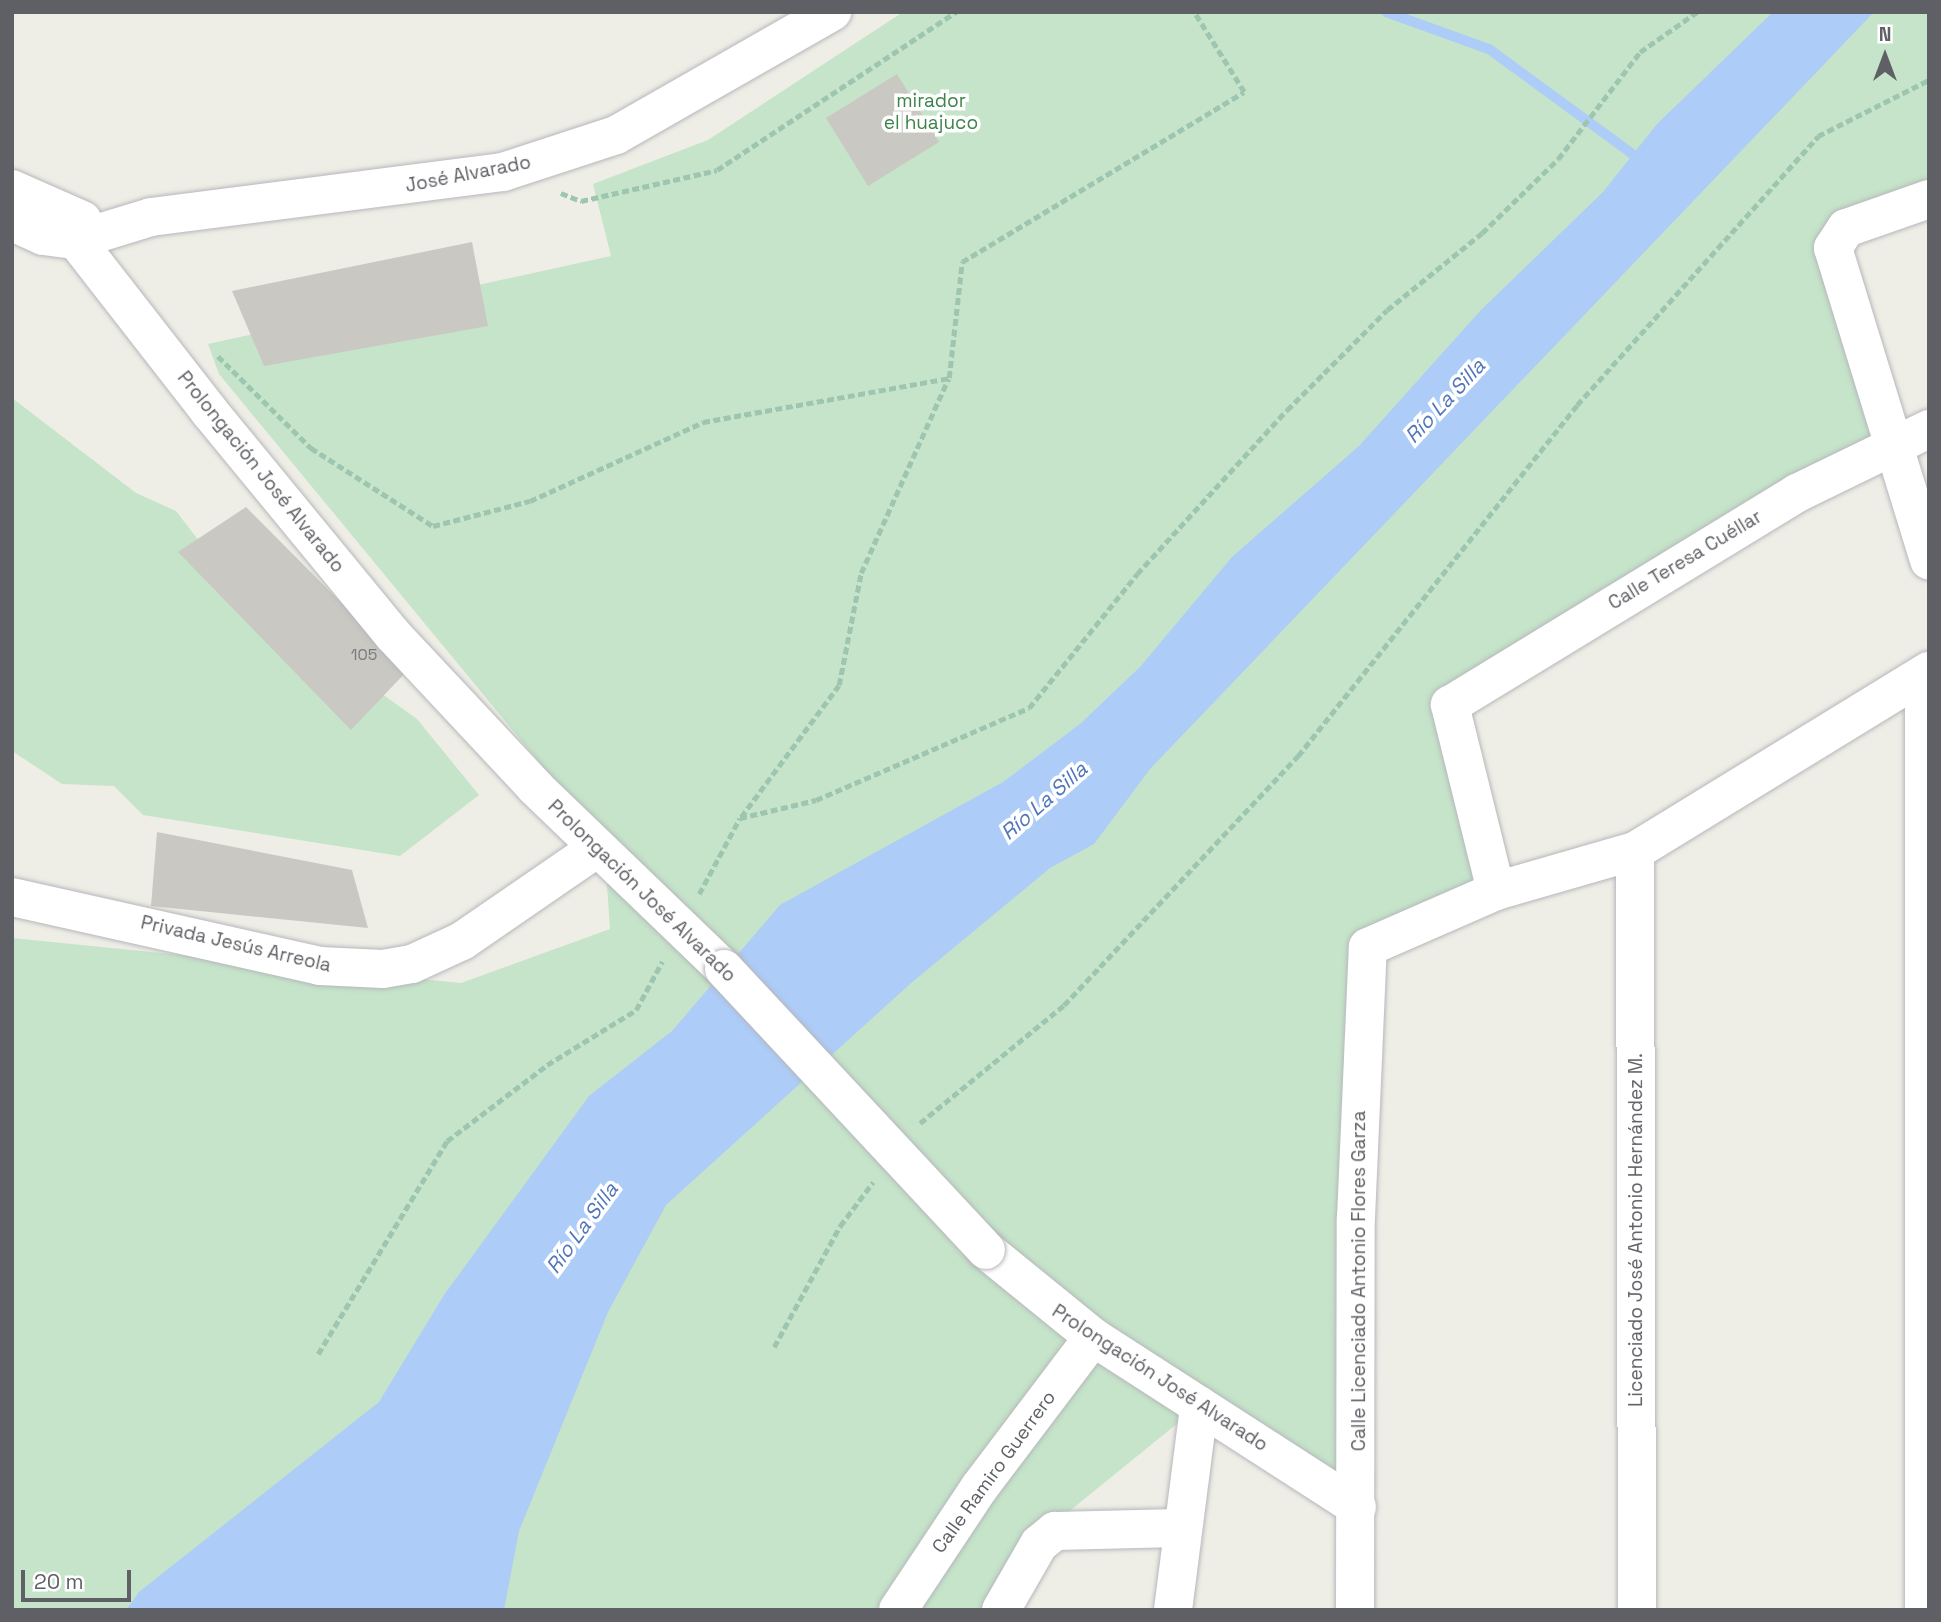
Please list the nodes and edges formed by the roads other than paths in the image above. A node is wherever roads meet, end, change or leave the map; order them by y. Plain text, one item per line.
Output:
1 (832, 12) edge
2 (12, 189) edge
3 (1929, 199) edge
4 (12, 222) edge
5 (72, 229) junction
6 (1929, 429) edge
7 (1892, 442) junction
8 (1929, 561) edge
9 (1926, 673) edge
10 (596, 849) junction
11 (1635, 851) junction
12 (1496, 891) junction
13 (12, 897) edge
14 (1093, 1337) junction
15 (1199, 1405) junction
16 (1357, 1507) junction
17 (1179, 1528) junction
18 (898, 1610) edge
19 (1000, 1610) edge
20 (1173, 1610) edge
21 (1355, 1610) edge
22 (1637, 1610) edge
23 (1924, 1610) edge

1 - 5 street, José Alvarado
2 - 5 street, Prolongación José Alvarado
3 - 7 street
4 - 5 street, José Alvarado
5 - 10 street, Prolongación José Alvarado
6 - 7 street, Calle Teresa Cuéllar
7 - 8 street
7 - 12 street, Calle Teresa Cuéllar
9 - 11 street
9 - 23 street
10 - 13 street, Privada Jesús Arreola
10 - 14 street, Prolongación José Alvarado, bridge
11 - 12 street
11 - 22 street, Licenciado José Antonio Hernández M.
12 - 16 street, Calle Licenciado Antonio Flores Garza
14 - 15 street, Prolongación José Alvarado
14 - 18 street, Calle Ramiro Guerrero
15 - 16 street, Prolongación José Alvarado
15 - 17 street
16 - 21 street, Calle Licenciado Antonio Flores Garza
17 - 19 street
17 - 20 street

